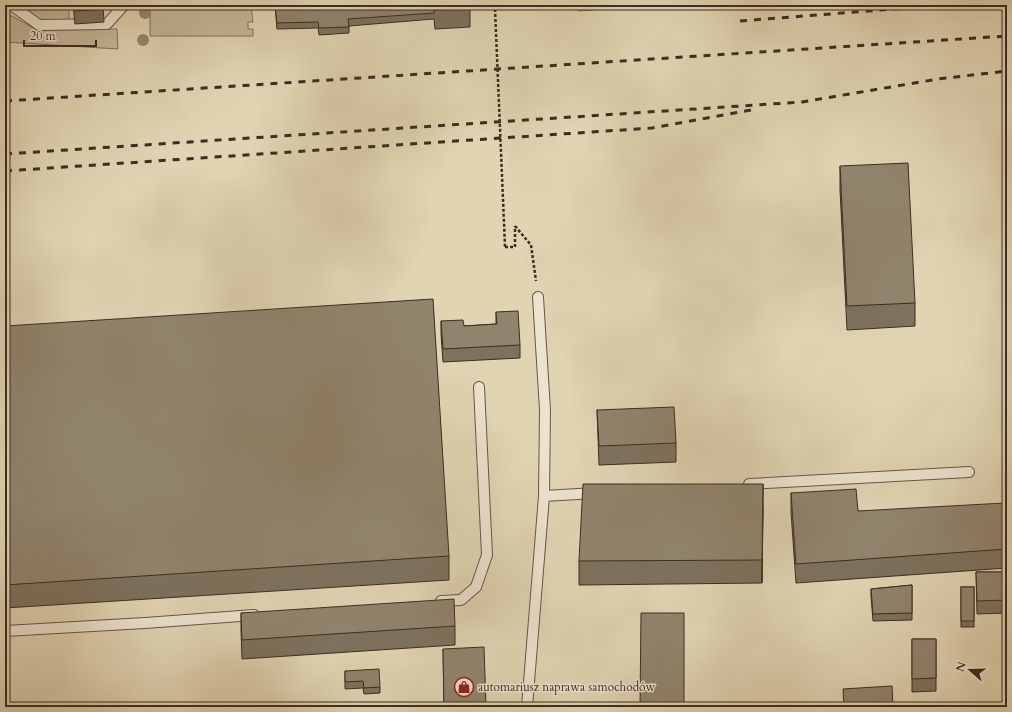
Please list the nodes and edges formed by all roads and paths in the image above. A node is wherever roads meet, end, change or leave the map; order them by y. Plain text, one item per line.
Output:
1 (124, 5) edge
2 (495, 5) edge
3 (11, 7) edge
4 (538, 297) joint
5 (479, 387) dead end
6 (968, 472) dead end
7 (741, 485) edge
8 (607, 492) edge
9 (544, 496) junction
10 (430, 602) edge
11 (264, 614) edge
12 (5, 631) edge
13 (527, 707) edge

1 - 3 lane
2 - 4 path, bridge
4 - 9 lane
5 - 10 lane
6 - 7 lane
8 - 9 lane
9 - 13 lane
11 - 12 lane

